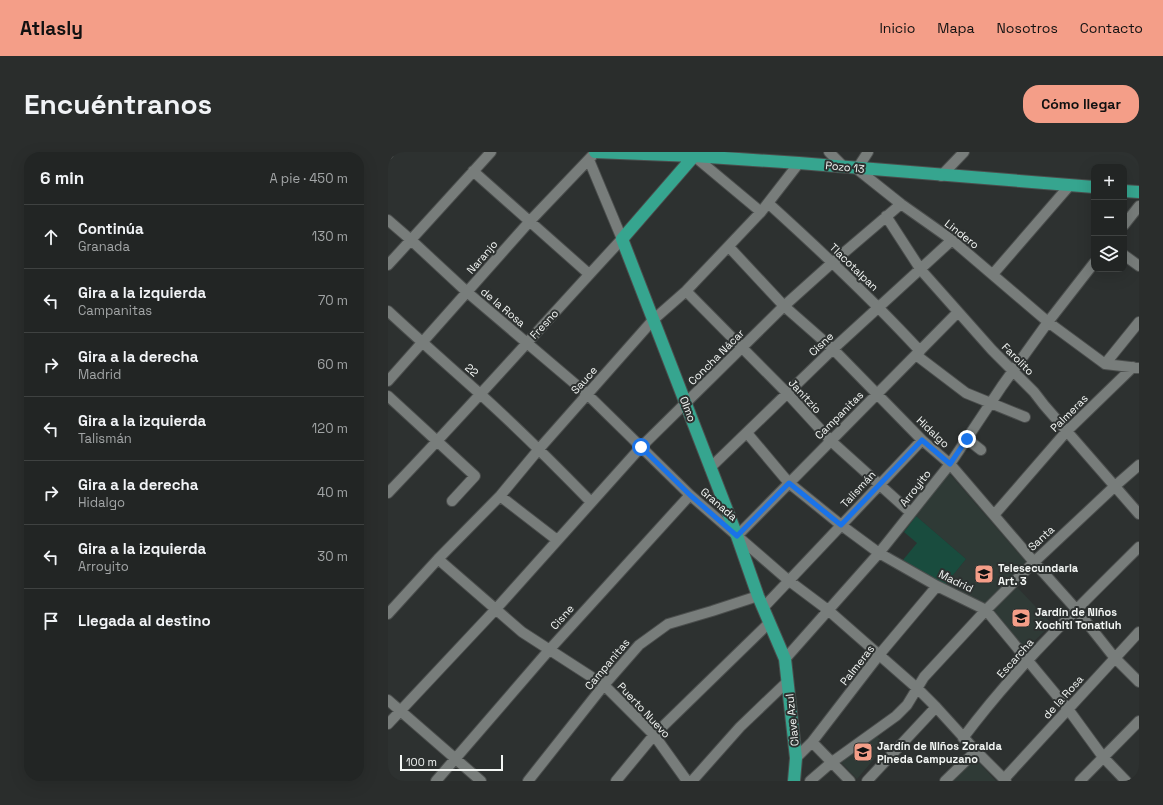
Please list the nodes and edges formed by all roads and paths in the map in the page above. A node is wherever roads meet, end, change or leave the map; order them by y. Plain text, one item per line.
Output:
1 (491, 152) edge
2 (829, 152) edge
3 (868, 152) edge
4 (964, 152) edge
5 (594, 154) edge
6 (695, 154) edge
7 (799, 163) junction
8 (844, 167) junction
9 (857, 169) junction
10 (473, 171) junction
11 (941, 176) junction
12 (1070, 185) junction
13 (1091, 187) edge
14 (1127, 191) edge
15 (1139, 192) edge
16 (768, 203) junction
17 (901, 204) junction
18 (1139, 206) edge
19 (761, 212) junction
20 (886, 216) junction
21 (388, 220) edge
22 (530, 220) junction
23 (1127, 220) edge
24 (622, 239) junction
25 (412, 240) junction
26 (952, 240) junction
27 (729, 247) junction
28 (1127, 257) edge
29 (832, 262) junction
30 (388, 265) edge
31 (1139, 266) edge
32 (1091, 267) edge
33 (920, 270) junction
34 (589, 274) junction
35 (993, 274) junction
36 (686, 291) junction
37 (467, 292) junction
38 (784, 306) junction
39 (879, 307) junction
40 (388, 311) edge
41 (958, 312) junction
42 (653, 320) junction
43 (1048, 322) junction
44 (1139, 322) edge
45 (527, 342) junction
46 (422, 343) junction
47 (742, 349) junction
48 (832, 349) junction
49 (918, 353) junction
50 (1105, 364) junction
51 (1136, 368) edge
52 (1013, 372) junction
53 (388, 381) edge
54 (480, 393) junction
55 (587, 394) junction
56 (788, 394) junction
57 (876, 394) junction
58 (388, 396) edge
59 (686, 403) junction
60 (991, 404) junction
61 (1025, 417) dead end
62 (1066, 432) junction
63 (746, 433) junction
64 (967, 439) junction
65 (922, 440) junction
66 (438, 441) junction
67 (831, 441) junction
68 (641, 447) junction
69 (539, 449) junction
70 (981, 450) dead end
71 (950, 464) junction
72 (1139, 465) edge
73 (710, 468) junction
74 (789, 483) junction
75 (880, 484) junction
76 (1115, 486) junction
77 (388, 493) edge
78 (690, 495) junction
79 (500, 496) junction
80 (452, 501) dead end
81 (591, 502) junction
82 (911, 513) junction
83 (1139, 514) edge
84 (994, 515) junction
85 (841, 525) junction
86 (737, 536) junction
87 (557, 540) junction
88 (1139, 547) edge
89 (879, 553) junction
90 (438, 560) junction
91 (1034, 562) junction
92 (788, 580) junction
93 (937, 586) junction
94 (758, 596) junction
95 (762, 608) junction
96 (1076, 609) junction
97 (495, 610) junction
98 (828, 610) junction
99 (986, 610) junction
100 (388, 614) edge
101 (769, 623) junction
102 (1139, 632) edge
103 (550, 649) junction
104 (879, 656) junction
105 (1114, 657) junction
106 (785, 659) junction
107 (1028, 661) junction
108 (787, 682) junction
109 (1139, 682) edge
110 (604, 685) junction
111 (918, 689) junction
112 (388, 700) edge
113 (936, 706) junction
114 (1068, 709) junction
115 (400, 710) junction
116 (1139, 721) edge
117 (388, 724) edge
118 (654, 735) junction
119 (963, 738) junction
120 (812, 742) junction
121 (976, 751) junction
122 (1103, 757) junction
123 (456, 758) junction
124 (796, 758) junction
125 (832, 762) junction
126 (1005, 780) edge
127 (436, 781) edge
128 (481, 781) edge
129 (528, 781) edge
130 (616, 781) edge
131 (687, 781) edge
132 (692, 781) edge
133 (794, 781) edge
134 (810, 781) edge
135 (850, 781) edge
136 (867, 781) edge
137 (944, 781) edge
138 (1080, 781) edge
139 (1126, 781) edge

1 - 10 street
2 - 8 street
3 - 9 street
4 - 11 street
5 - 6 main road, Pozo 13
5 - 22 street, Naranjo
5 - 24 street, Olmo
6 - 7 main road, Pozo 13
6 - 19 street
6 - 24 main road, Fresno
7 - 8 main road, Pozo 13
7 - 16 street, Sauce
8 - 9 main road, Pozo 13
9 - 11 main road, Pozo 13
9 - 17 street, Lindero
10 - 22 street
10 - 25 street
11 - 12 main road, Pozo 13
12 - 13 main road, Pozo 13
12 - 35 street
14 - 15 main road
16 - 19 street, Sauce
16 - 29 street, Tlacotalpan
17 - 20 street, Concha Nácar
17 - 26 street, Lindero
18 - 23 street
19 - 27 street, Sauce
20 - 29 street, Concha Nácar
20 - 33 street, Farolito
21 - 25 street, de la Rosa
22 - 34 street
22 - 37 street, Naranjo
24 - 34 street, Fresno
24 - 42 main road, Olmo
25 - 30 street
25 - 37 street, de la Rosa
26 - 33 street, Cisne
26 - 35 street, Lindero
27 - 36 street, Sauce
27 - 38 street, Hidalgo
28 - 31 street
29 - 38 street, Concha Nácar
29 - 39 street, Tlacotalpan
32 - 43 street, Arroyito
33 - 39 street, Cisne
33 - 41 street, Farolito
34 - 45 street, Fresno
35 - 43 street, Lindero
36 - 42 street, Sauce
36 - 47 street, Janitzio
37 - 45 street, de la Rosa
37 - 46 street, Naranjo
38 - 47 street, Concha Nácar
38 - 48 street, Hidalgo
39 - 48 street, Cisne
39 - 49 street, Tlacotalpan
40 - 46 street, 22
41 - 49 street, Campanitas
41 - 52 street, Farolito
42 - 55 street, Sauce
42 - 59 main road, Olmo
43 - 50 street, Lindero
43 - 52 street, Arroyito
44 - 50 street
45 - 54 street, Fresno
45 - 55 street, de la Rosa
46 - 53 street, Naranjo
46 - 54 street, 22
47 - 56 street, Janitzio
47 - 59 street, Concha Nácar
48 - 56 street, Cisne
48 - 57 street, Hidalgo
49 - 57 street, Campanitas
49 - 60 street, Tlacotalpan
50 - 51 street
51 - 62 street, Palmeras
52 - 60 street, Arroyito
52 - 62 street, Farolito
54 - 66 street, Fresno
54 - 69 street, 22
55 - 68 street, Granada
55 - 69 street, Sauce
56 - 63 street, Cisne
56 - 67 street, Janitzio
57 - 65 street, Hidalgo
57 - 67 street, Campanitas
58 - 66 street
59 - 68 street, Concha Nácar
59 - 73 main road, Olmo
60 - 61 street, Tlacotalpan
60 - 64 street, Arroyito
62 - 76 street, Farolito
62 - 84 street, Palmeras
63 - 73 street, Cisne
63 - 74 street, Madrid
64 - 70 street
64 - 71 street, Arroyito
65 - 71 street, Hidalgo
65 - 75 street, Talismán
66 - 77 street, Fresno
66 - 80 street
67 - 74 street, Campanitas
67 - 75 street, Janitzio
68 - 78 street, Granada
68 - 81 street, Concha Nácar
69 - 79 street, Sauce
69 - 81 street, 22
71 - 82 street, Arroyito
71 - 84 street, Hidalgo
72 - 76 street, Santa
73 - 86 main road, Olmo
74 - 85 street, Madrid
74 - 86 street, Campanitas
75 - 82 street, Janitzio
75 - 85 street, Talismán
76 - 83 street, Farolito
76 - 91 street, Santa
78 - 86 street, Granada
78 - 103 street, Cisne
79 - 87 street
79 - 90 street, Sauce
81 - 87 street, Concha Nácar
82 - 89 street, Arroyito
84 - 91 street, Hidalgo
85 - 89 street, Madrid
85 - 92 street, Talismán
86 - 92 street, Granada
86 - 94 main road, Olmo
87 - 97 street, Concha Nácar
88 - 96 street, Escarcha
89 - 93 street, Madrid
89 - 98 street, Arroyito
90 - 97 street, Puerto Nuevo
90 - 100 street, Sauce
91 - 96 street, Hidalgo
91 - 99 street, Santa
92 - 95 street, Talismán
92 - 98 street, Granada
93 - 99 street, Madrid
93 - 104 street, Palmeras
94 - 95 main road, Olmo
94 - 110 street, Campanitas
95 - 101 main road, Olmo
96 - 105 street, Hidalgo
96 - 107 street, Escarcha
97 - 103 street, Puerto Nuevo
97 - 115 street, Concha Nácar
98 - 104 street, Granada
98 - 106 street, Arroyito
99 - 107 street, Madrid
99 - 111 street, Santa
101 - 106 main road, Olmo
101 - 118 street
102 - 105 street, de la Rosa
103 - 110 street, Puerto Nuevo
103 - 123 street, Cisne
104 - 111 street, Granada
104 - 120 street, Palmeras
105 - 109 street, Hidalgo
105 - 114 street, de la Rosa
106 - 108 main road, Clave Azul
107 - 114 street, Madrid
107 - 119 street, Escarcha
108 - 124 main road, Clave Azul
108 - 132 street
110 - 118 street, Puerto Nuevo
110 - 129 street, Campanitas
111 - 113 street, Granada
111 - 125 street, Santa
112 - 115 street
113 - 119 street, Granada
113 - 136 street
114 - 122 street, Madrid
114 - 126 street, de la Rosa
115 - 117 street, Concha Nácar
115 - 123 street
116 - 122 street
118 - 130 street
118 - 131 street, Puerto Nuevo
119 - 121 street, Granada
120 - 124 street, Palmeras
120 - 125 street
121 - 126 street, Granada
121 - 137 street
122 - 138 street
122 - 139 street, Madrid
123 - 127 street, Cisne
123 - 128 street
124 - 133 main road, Clave Azul
125 - 134 street, Santa
125 - 135 street

